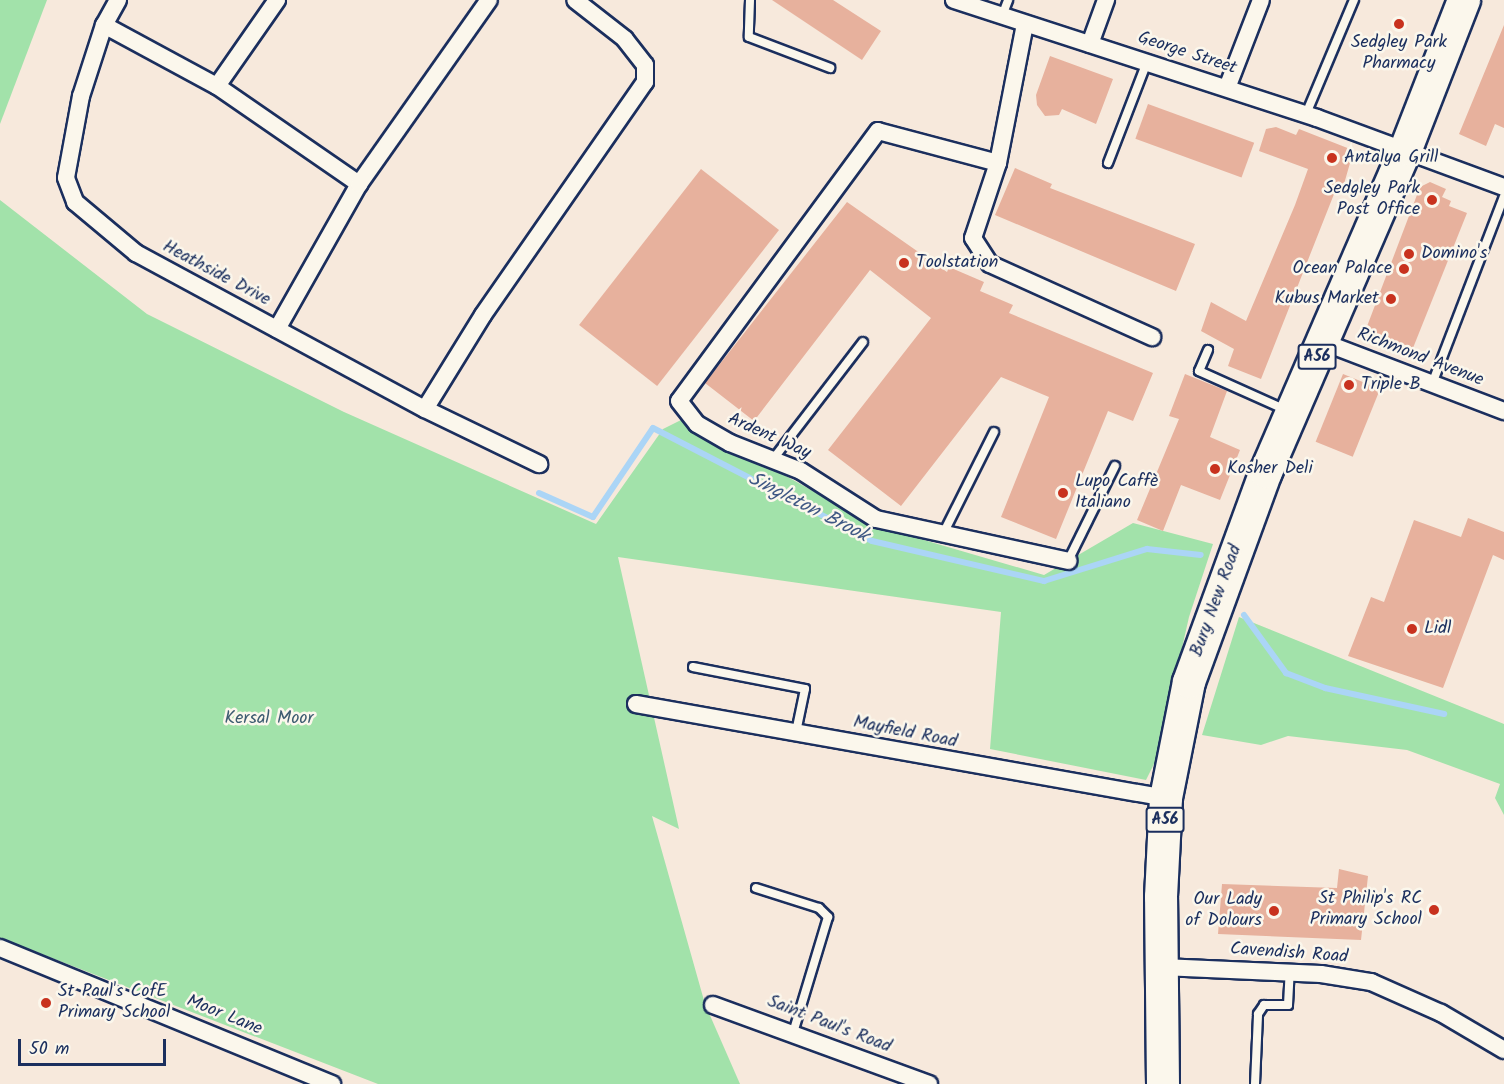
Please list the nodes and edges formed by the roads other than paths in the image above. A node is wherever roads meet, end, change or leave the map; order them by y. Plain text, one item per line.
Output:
1 (118, 0) edge
2 (277, 0) edge
3 (489, 0) edge
4 (575, 0) edge
5 (750, 0) edge
6 (954, 0) edge
7 (1106, 0) edge
8 (1261, 0) edge
9 (1354, 0) edge
10 (1464, 0) edge
11 (1005, 8) edge
12 (1025, 24) junction
13 (105, 25) junction
14 (1090, 44) junction
15 (1148, 62) junction
16 (830, 68) dead end
17 (217, 86) junction
18 (1227, 88) junction
19 (1306, 114) junction
20 (1406, 149) junction
21 (998, 163) junction
22 (1108, 163) dead end
23 (359, 184) junction
24 (1504, 187) edge
25 (1504, 196) edge
26 (277, 328) junction
27 (1152, 337) dead end
28 (863, 342) dead end
29 (1323, 342) junction
30 (1208, 350) dead end
31 (1432, 384) junction
32 (425, 409) junction
33 (1504, 411) edge
34 (1292, 413) junction
35 (994, 432) dead end
36 (774, 458) junction
37 (539, 464) dead end
38 (1115, 466) dead end
39 (943, 534) junction
40 (1068, 561) joint
41 (693, 667) dead end
42 (636, 704) dead end
43 (796, 732) junction
44 (1166, 798) junction
45 (756, 888) dead end
46 (0, 948) edge
47 (1162, 967) junction
48 (1290, 972) junction
49 (713, 1005) dead end
50 (793, 1032) junction
51 (1504, 1050) edge
52 (332, 1084) edge
53 (929, 1084) edge
54 (1163, 1084) edge
55 (1255, 1084) edge

1 - 13 street, Heathside Drive
2 - 17 street
3 - 23 street, Heathside Drive
4 - 32 street
5 - 16 lane
6 - 11 street, George Street
7 - 14 street
8 - 18 street
9 - 19 lane
10 - 20 highway, Bury New Road
11 - 12 street, George Street
12 - 14 street, George Street
12 - 21 street
13 - 17 street
13 - 26 street, Heathside Drive
14 - 15 street, George Street
15 - 18 street, George Street
15 - 22 lane
17 - 23 street
18 - 19 street, George Street
19 - 20 street, George Street
20 - 24 street, George Street
20 - 29 highway, Bury New Road / A56
21 - 27 street
21 - 36 street, Ardent Way
23 - 26 street, Heathside Drive
25 - 31 lane
26 - 32 street
28 - 36 lane
29 - 31 street, Richmond Avenue
29 - 34 highway, Bury New Road / A56
30 - 34 lane
31 - 33 street, Richmond Avenue
32 - 37 street
34 - 44 highway, Bury New Road / A56
35 - 39 lane
36 - 39 street, Ardent Way
38 - 40 lane
39 - 40 street, Ardent Way
41 - 43 lane
42 - 43 street, Mayfield Road
43 - 44 street, Mayfield Road
44 - 47 highway, Bury New Road / A56
45 - 50 lane
46 - 52 street, Moor Lane
47 - 48 street, Cavendish Road
47 - 54 highway, Bury New Road / A56
48 - 51 street, Cavendish Road
48 - 55 lane
49 - 50 street, Saint Paul's Road
50 - 53 street, Saint Paul's Road

